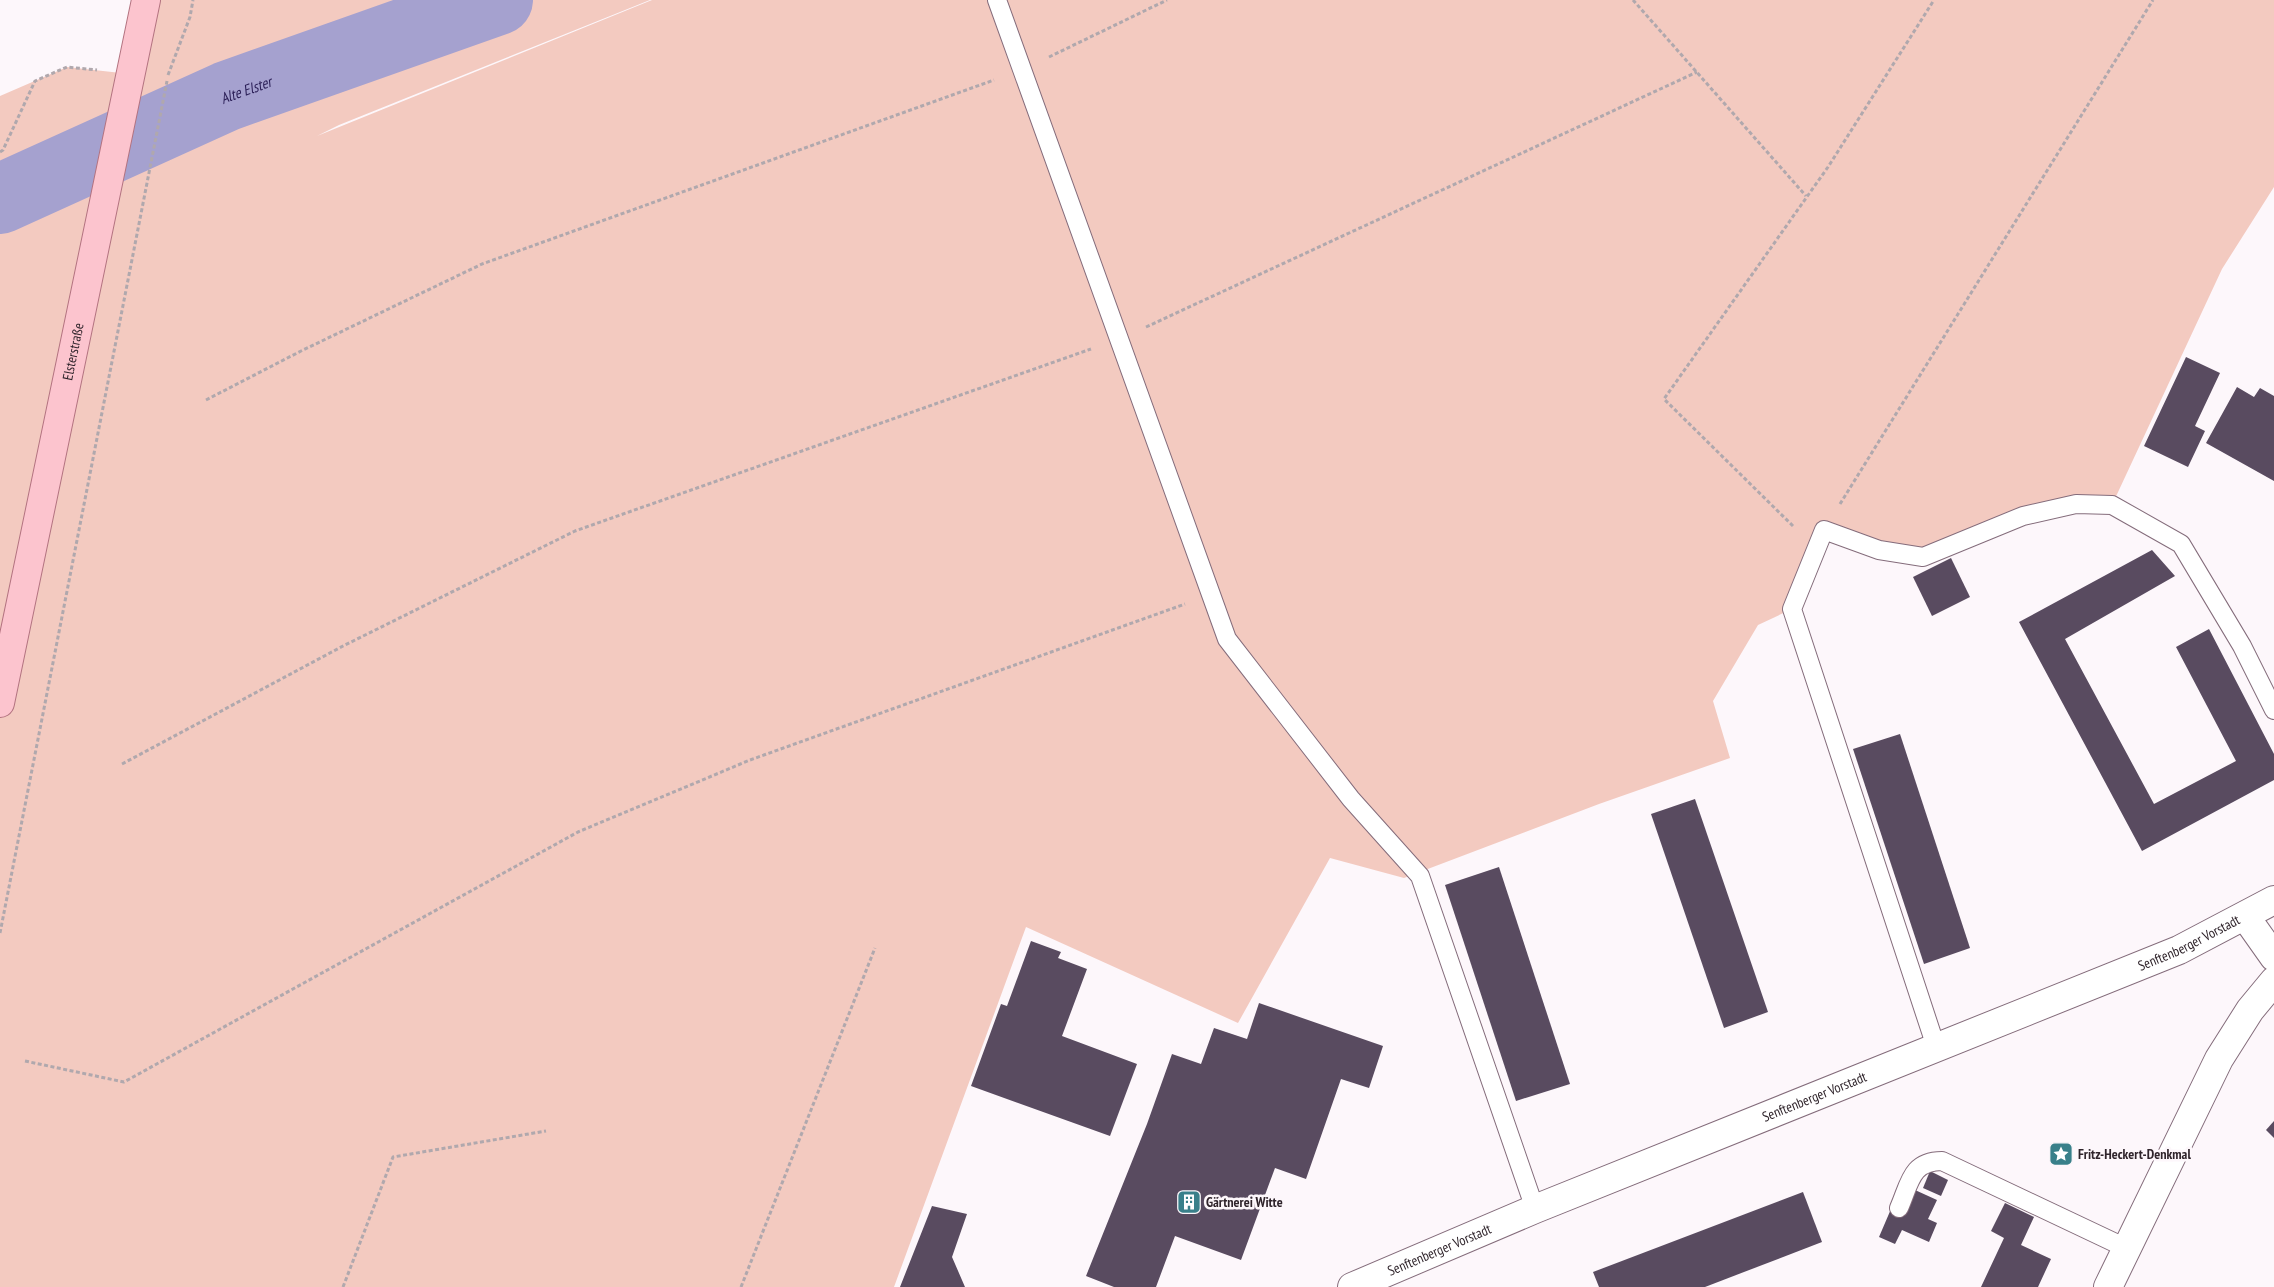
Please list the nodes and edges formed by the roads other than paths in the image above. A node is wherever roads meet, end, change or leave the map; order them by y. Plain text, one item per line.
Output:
1 (146, 0) edge
2 (998, 0) edge
3 (0, 703) edge
4 (2274, 710) edge
5 (2274, 900) edge
6 (2245, 916) junction
7 (2274, 957) edge
8 (2274, 981) edge
9 (1936, 1047) junction
10 (1899, 1208) dead end
11 (1535, 1209) junction
12 (2126, 1248) junction
13 (1382, 1281) edge
14 (1352, 1287) edge
15 (2108, 1287) edge

1 - 3 main road, Elsterstraße
2 - 11 lane
4 - 9 lane
5 - 6 street, Senftenberger Vorstadt
6 - 7 street
6 - 9 street, Senftenberger Vorstadt
8 - 12 street
9 - 11 street, Senftenberger Vorstadt
10 - 12 lane
11 - 13 street, Senftenberger Vorstadt
12 - 15 street
13 - 14 street, Senftenberger Vorstadt

